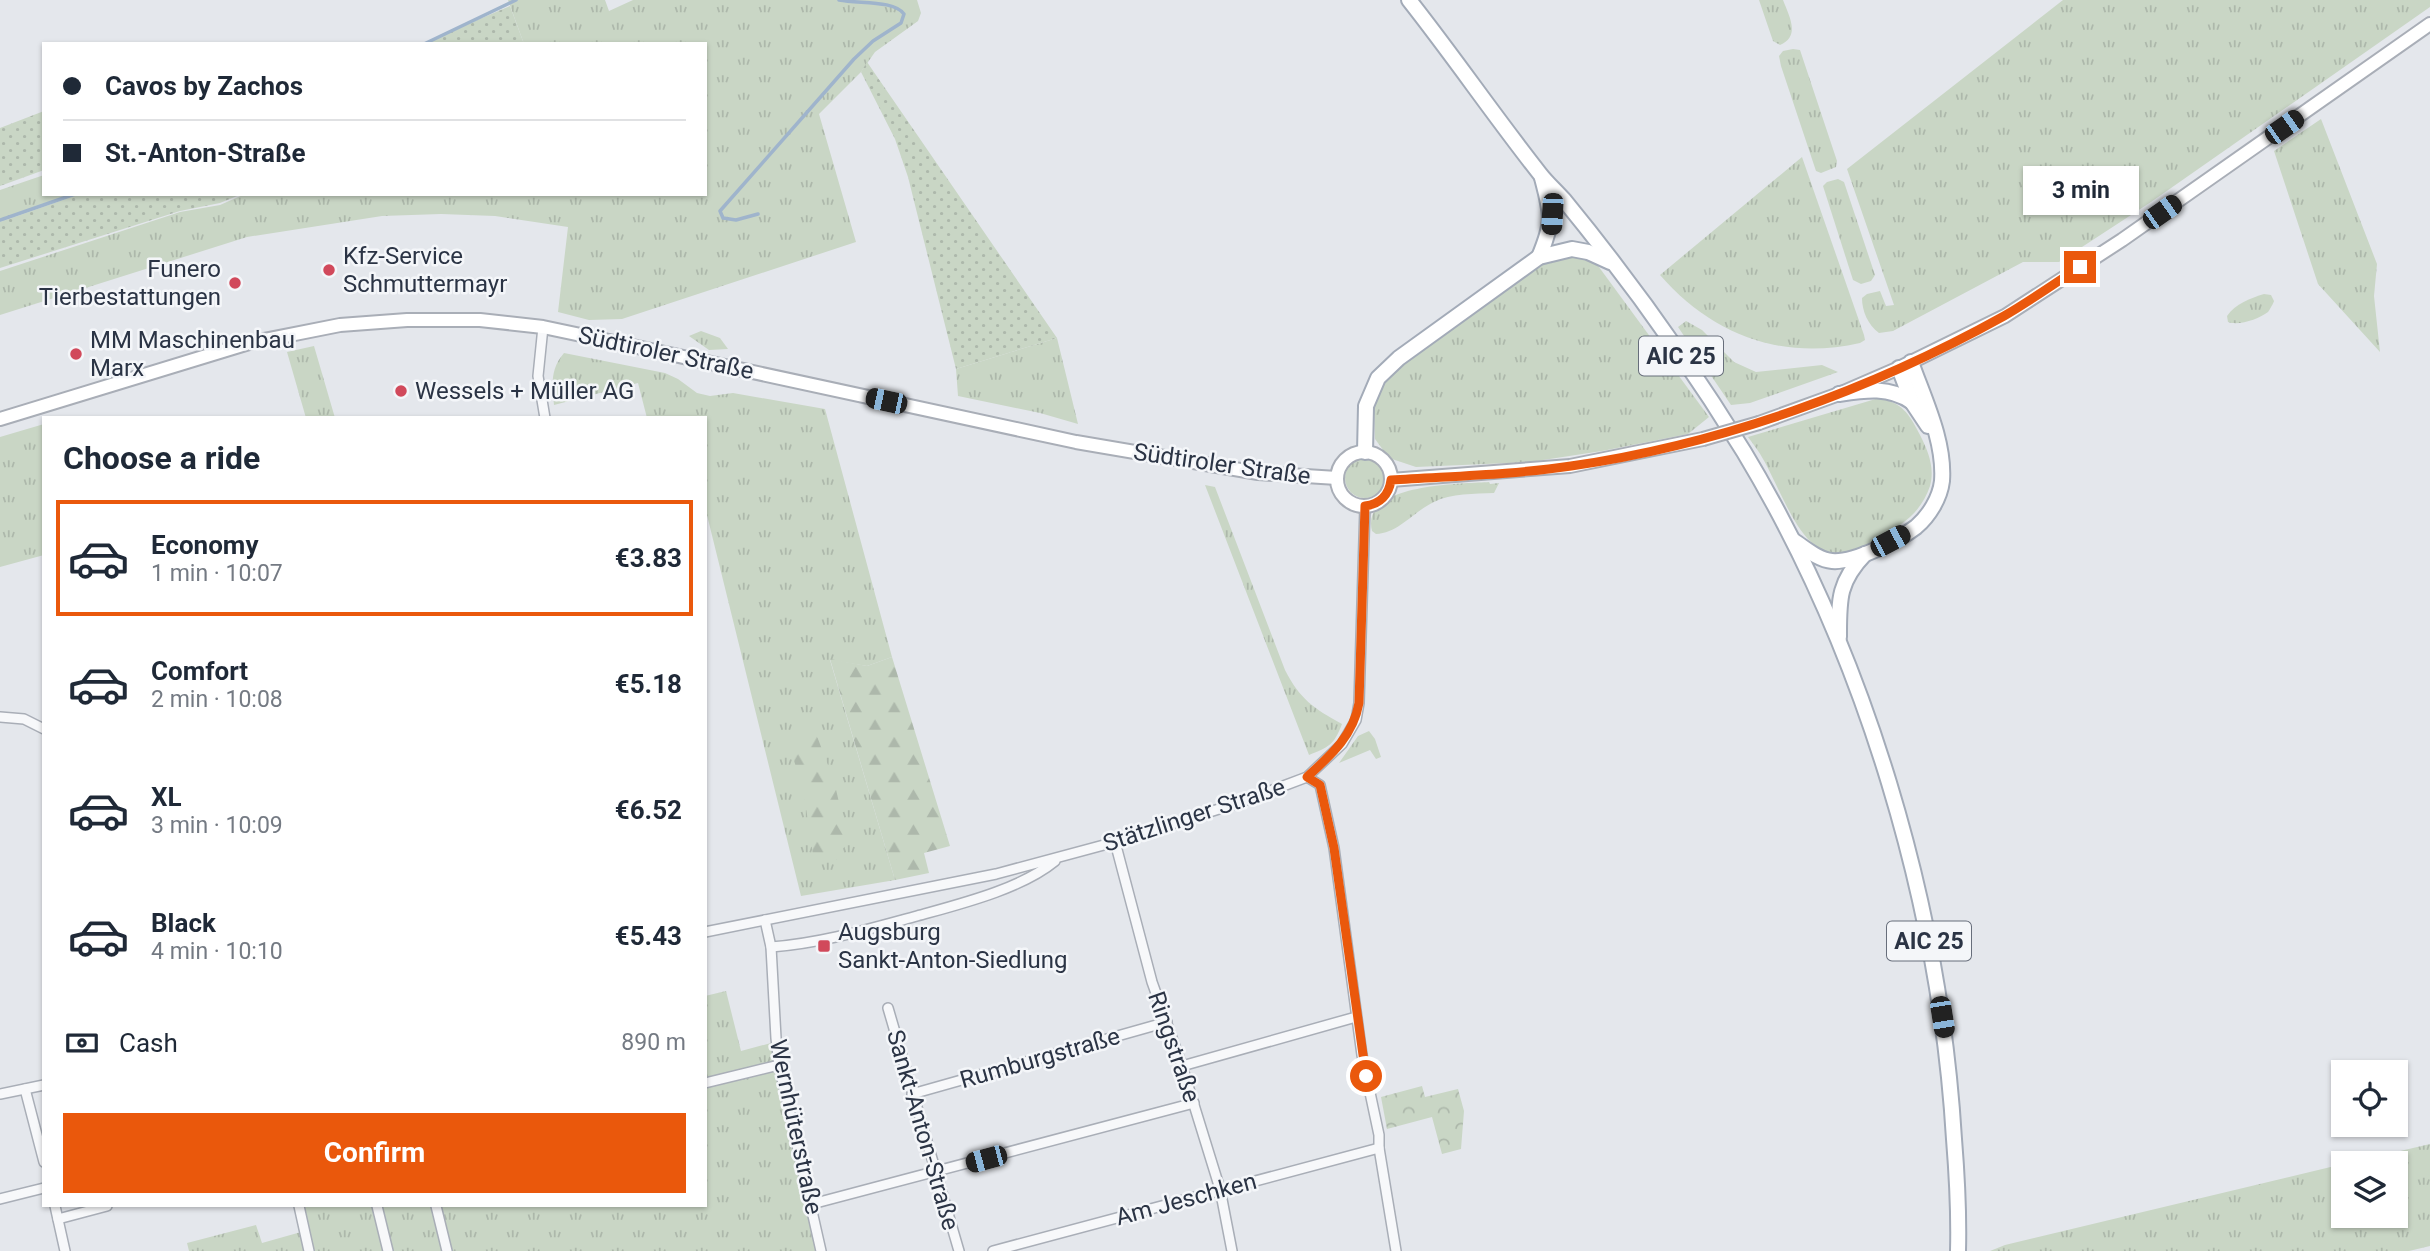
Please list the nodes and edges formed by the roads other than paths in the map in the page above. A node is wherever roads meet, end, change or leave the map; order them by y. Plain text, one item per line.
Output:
1 (1409, 0) edge
2 (2430, 24) edge
3 (1542, 176) junction
4 (1539, 257) junction
5 (1611, 262) junction
6 (543, 327) junction
7 (1905, 365) junction
8 (1839, 394) junction
9 (1912, 402) junction
10 (545, 416) edge
11 (0, 419) edge
12 (1938, 442) junction
13 (1364, 452) junction
14 (1337, 478) junction
15 (1391, 480) junction
16 (1365, 506) junction
17 (1793, 541) junction
18 (1866, 554) junction
19 (1838, 642) junction
20 (0, 717) edge
21 (42, 728) edge
22 (1307, 777) junction
23 (1115, 842) junction
24 (1058, 859) junction
25 (996, 874) junction
26 (1001, 889) junction
27 (765, 920) junction
28 (707, 932) edge
29 (771, 947) junction
30 (888, 1008) dead end
31 (1356, 1017) junction
32 (1167, 1022) junction
33 (779, 1065) junction
34 (1182, 1066) junction
35 (707, 1083) edge
36 (42, 1085) edge
37 (25, 1089) junction
38 (0, 1094) edge
39 (912, 1094) junction
40 (1194, 1103) junction
41 (1379, 1148) junction
42 (42, 1153) edge
43 (936, 1172) junction
44 (42, 1188) edge
45 (1220, 1189) junction
46 (0, 1199) edge
47 (812, 1204) junction
48 (55, 1207) edge
49 (103, 1207) edge
50 (299, 1207) edge
51 (377, 1207) edge
52 (436, 1207) edge
53 (58, 1219) junction
54 (65, 1251) edge
55 (309, 1251) edge
56 (388, 1251) edge
57 (447, 1251) edge
58 (821, 1251) edge
59 (959, 1251) edge
60 (993, 1251) edge
61 (1232, 1251) edge
62 (1396, 1251) edge
63 (1958, 1251) edge

1 - 3 main road, AIC 25
2 - 7 main road
3 - 4 main road
3 - 5 main road, AIC 25
4 - 5 main road
4 - 13 main road
5 - 17 main road, AIC 25
6 - 10 street
6 - 11 main road, Südtiroler Straße
6 - 14 main road, Südtiroler Straße
7 - 8 main road
7 - 9 main road
7 - 12 main road
8 - 9 main road
8 - 15 main road, bridge
9 - 12 main road
12 - 18 main road
13 - 14 main road
13 - 15 main road
14 - 16 main road
15 - 16 main road
16 - 22 street, Stätzlinger Straße
17 - 18 main road
17 - 19 main road, AIC 25
18 - 19 main road
19 - 63 main road, AIC 25
20 - 21 street
22 - 23 street, Stätzlinger Straße
22 - 31 street
23 - 24 street, Stätzlinger Straße
23 - 32 street, Ringstraße
24 - 25 street, Stätzlinger Straße
24 - 26 street, Stätzlinger Straße
25 - 26 street
25 - 27 street, Stätzlinger Straße
26 - 29 street, Stätzlinger Straße
27 - 28 street, Stätzlinger Straße
27 - 29 street, Wernhüterstraße
29 - 33 street, Wernhüterstraße
30 - 39 street, Sankt-Anton-Straße
31 - 34 street
31 - 41 street
32 - 34 street, Ringstraße
32 - 39 street, Rumburgstraße
33 - 35 street
33 - 47 street, Wernhüterstraße
34 - 40 street, Ringstraße
36 - 37 street
37 - 38 street
37 - 42 street
39 - 43 street, Sankt-Anton-Straße
40 - 43 street
40 - 45 street, Ringstraße
41 - 45 street, Am Jeschken
41 - 62 street
43 - 47 street
43 - 59 street, Sankt-Anton-Straße
44 - 46 street
45 - 60 street, Am Jeschken
45 - 61 street, Ringstraße
47 - 58 street, Wernhüterstraße
48 - 53 street
49 - 53 street
50 - 55 street
51 - 56 street
52 - 57 street
53 - 54 street

